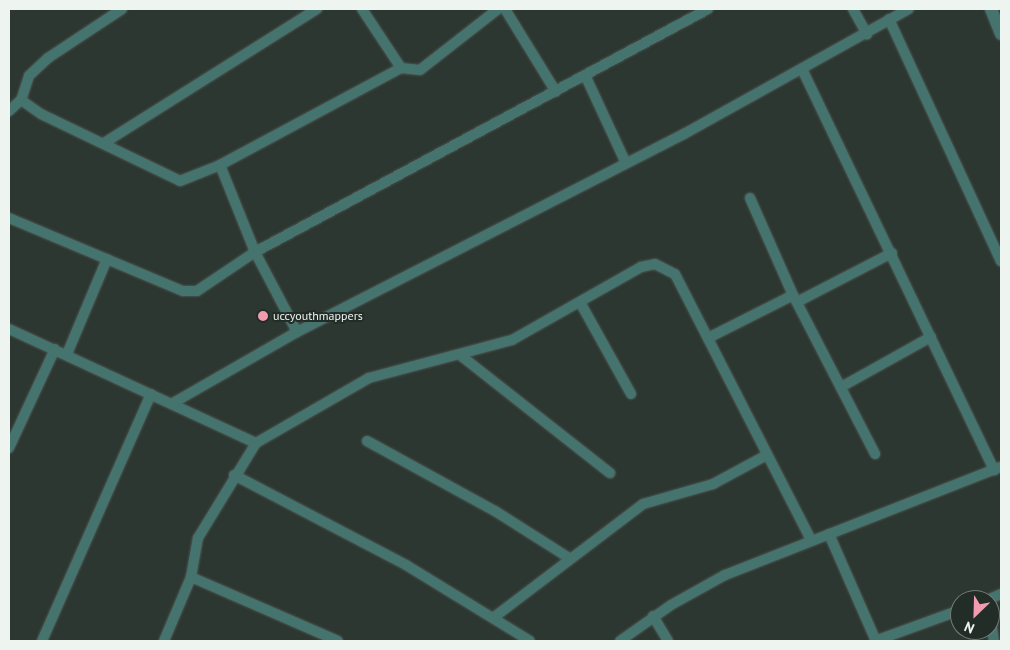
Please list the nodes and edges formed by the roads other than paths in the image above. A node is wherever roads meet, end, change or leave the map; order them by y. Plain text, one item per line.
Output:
1 (122, 9) edge
2 (317, 9) edge
3 (362, 9) edge
4 (498, 9) edge
5 (505, 9) edge
6 (708, 9) edge
7 (852, 9) edge
8 (908, 9) edge
9 (991, 9) edge
10 (890, 19) junction
11 (866, 34) junction
12 (1001, 34) edge
13 (402, 68) junction
14 (802, 69) junction
15 (585, 76) junction
16 (556, 92) junction
17 (21, 100) junction
18 (9, 111) edge
19 (104, 144) junction
20 (625, 161) junction
21 (220, 165) junction
22 (750, 198) dead end
23 (9, 218) edge
24 (254, 252) junction
25 (892, 253) junction
26 (107, 259) junction
27 (1001, 261) edge
28 (795, 299) junction
29 (582, 304) junction
30 (9, 328) edge
31 (297, 332) junction
32 (931, 336) junction
33 (708, 338) junction
34 (55, 349) junction
35 (67, 354) junction
36 (460, 355) junction
37 (842, 387) junction
38 (151, 394) junction
39 (631, 394) dead end
40 (173, 404) junction
41 (11, 435) edge
42 (367, 441) dead end
43 (256, 443) junction
44 (9, 448) edge
45 (875, 454) dead end
46 (765, 456) junction
47 (998, 468) edge
48 (610, 473) dead end
49 (234, 475) junction
50 (830, 534) junction
51 (811, 540) junction
52 (569, 558) junction
53 (192, 577) junction
54 (950, 614) edge
55 (653, 616) junction
56 (493, 618) junction
57 (887, 640) edge
58 (42, 641) edge
59 (164, 641) edge
60 (338, 641) edge
61 (530, 641) edge
62 (620, 641) edge
63 (668, 641) edge
64 (876, 641) edge

1 - 17 street
2 - 19 street
3 - 13 street
4 - 13 street
5 - 16 street
6 - 15 street
7 - 11 street
8 - 10 street
9 - 12 street
10 - 11 street
10 - 27 street
11 - 14 street
13 - 21 street
14 - 20 street
14 - 25 street
15 - 16 street
15 - 20 street
16 - 24 street
17 - 18 street
17 - 19 street
19 - 21 street
20 - 31 street
21 - 24 street
22 - 28 street
23 - 26 street
24 - 26 street
24 - 31 street
25 - 28 street
25 - 32 street
26 - 35 street
28 - 33 street
28 - 37 street
29 - 33 street
29 - 36 street
29 - 39 street
30 - 34 street
31 - 40 street
32 - 37 street
32 - 47 street
33 - 46 street
34 - 35 street
34 - 41 street
35 - 38 street
36 - 43 street
36 - 48 street
37 - 45 street
38 - 40 street
38 - 58 street
40 - 43 street
41 - 44 street
42 - 52 street
43 - 49 street
46 - 51 street
46 - 52 street
47 - 50 street
49 - 53 street
49 - 56 street
50 - 51 street
50 - 64 street
51 - 55 street
52 - 56 street
53 - 59 street
53 - 60 street
54 - 57 street
55 - 62 street
55 - 63 street
56 - 61 street
57 - 64 street

